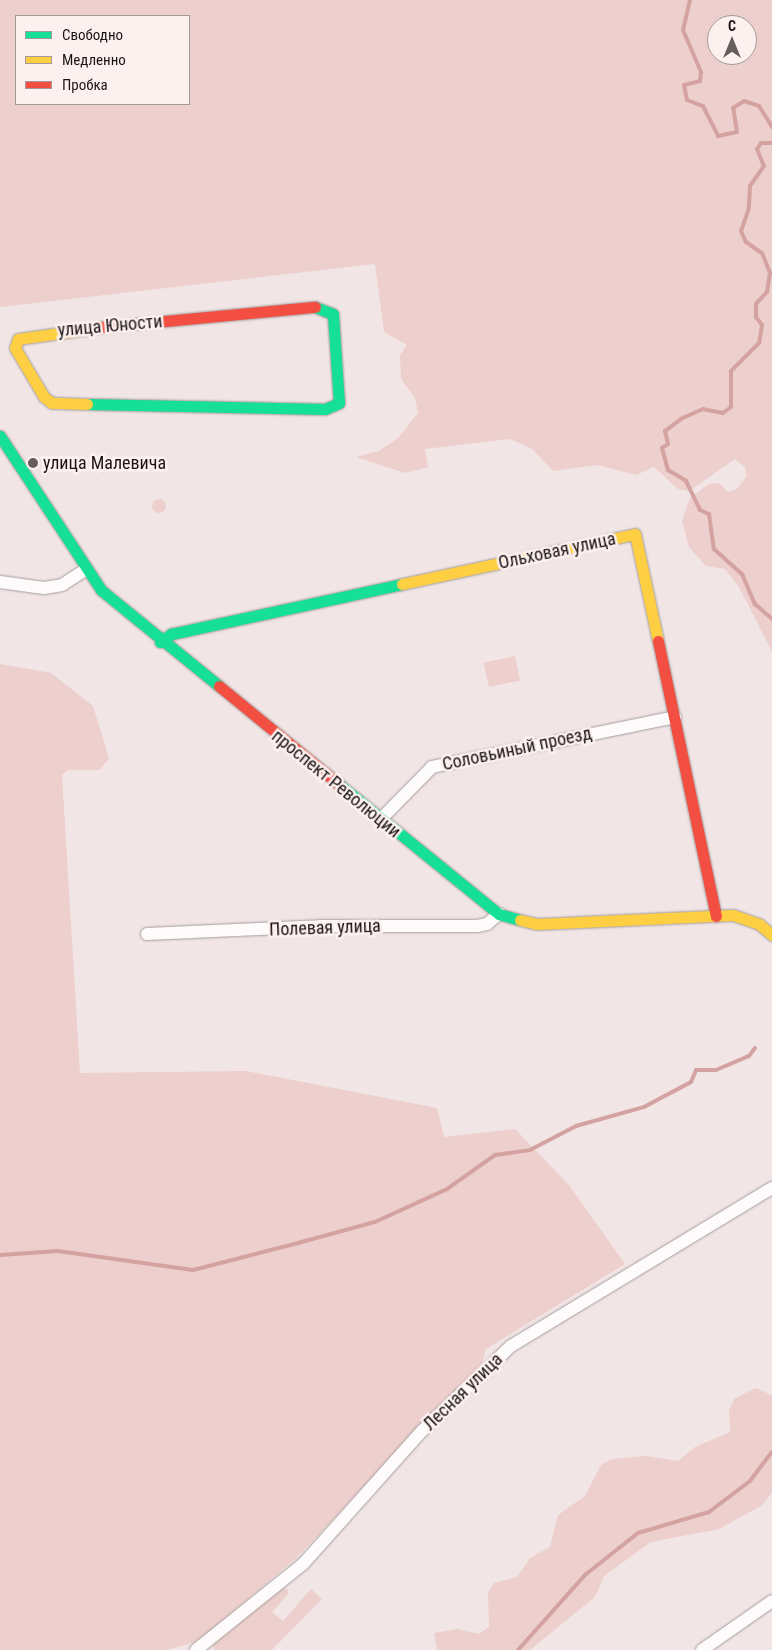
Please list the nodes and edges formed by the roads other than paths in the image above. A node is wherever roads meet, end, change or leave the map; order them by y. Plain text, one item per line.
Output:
1 (270, 406) joint
2 (0, 436) edge
3 (85, 570) junction
4 (0, 582) edge
5 (160, 642) junction
6 (675, 717) junction
7 (380, 820) junction
8 (499, 914) junction
9 (716, 916) junction
10 (147, 934) dead end
11 (772, 935) edge
12 (772, 1188) edge
13 (772, 1602) edge
14 (196, 1650) edge
15 (702, 1650) edge

1 - 1 street, улица Юности
2 - 3 street, проспект Революции
3 - 4 street
3 - 5 street, проспект Революции
5 - 6 street, Ольховая улица
5 - 7 street, проспект Революции
6 - 7 street, Соловьиный проезд
6 - 9 street, Ольховая улица
7 - 8 street, проспект Революции
8 - 9 street, проспект Революции
8 - 10 street, Полевая улица
9 - 11 street, проспект Революции
12 - 14 street, Лесная улица
13 - 15 street

